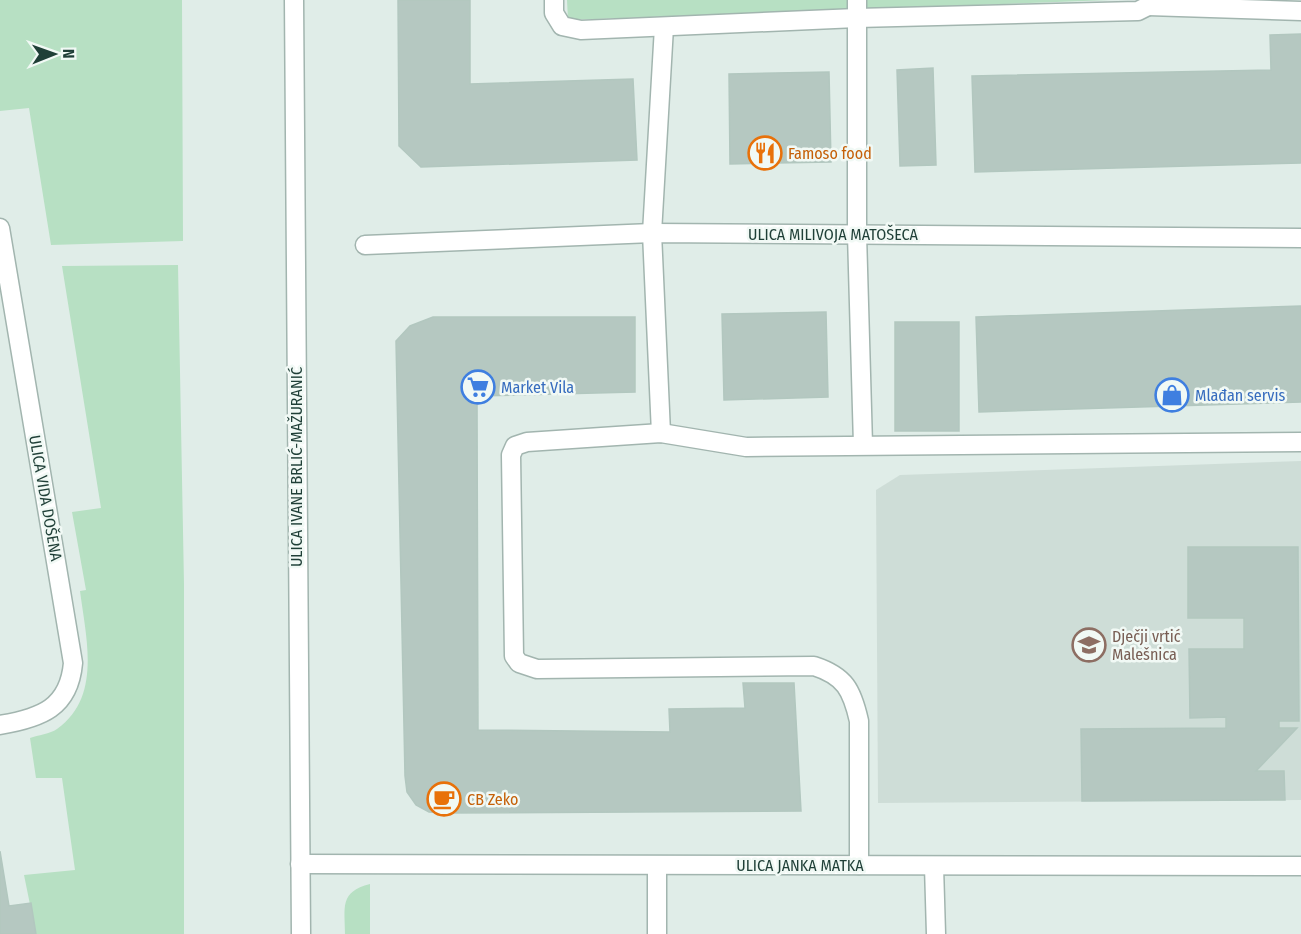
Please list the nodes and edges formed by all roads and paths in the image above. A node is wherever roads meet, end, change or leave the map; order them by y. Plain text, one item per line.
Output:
1 (294, 0) edge
2 (554, 0) edge
3 (1150, 3) edge
4 (857, 9) edge
5 (1301, 11) edge
6 (664, 27) junction
7 (0, 228) edge
8 (652, 233) junction
9 (857, 234) junction
10 (1301, 238) edge
11 (365, 245) dead end
12 (661, 433) junction
13 (1301, 442) edge
14 (863, 445) junction
15 (0, 725) edge
16 (300, 864) junction
17 (859, 865) junction
18 (657, 866) junction
19 (934, 866) junction
20 (1301, 866) edge
21 (301, 934) edge
22 (657, 934) edge
23 (936, 934) edge

1 - 16 street, ULICA IVANE BRLIĆ-MAŽURANIĆ
2 - 6 street
3 - 4 street
3 - 5 street
4 - 6 street
4 - 9 street
6 - 8 street
7 - 15 street, ULICA VIDA DOŠENA
8 - 9 street, ULICA MILIVOJA MATOŠECA
8 - 11 street, ULICA MILIVOJA MATOŠECA
8 - 12 street
9 - 10 street, ULICA MILIVOJA MATOŠECA
9 - 14 street
12 - 14 street
12 - 17 street
13 - 14 street
16 - 18 street, ULICA JANKA MATKA
16 - 21 street, ULICA IVANE BRLIĆ-MAŽURANIĆ
17 - 18 street, ULICA JANKA MATKA
17 - 19 street, ULICA JANKA MATKA
18 - 22 street
19 - 20 street, ULICA JANKA MATKA
19 - 23 street

